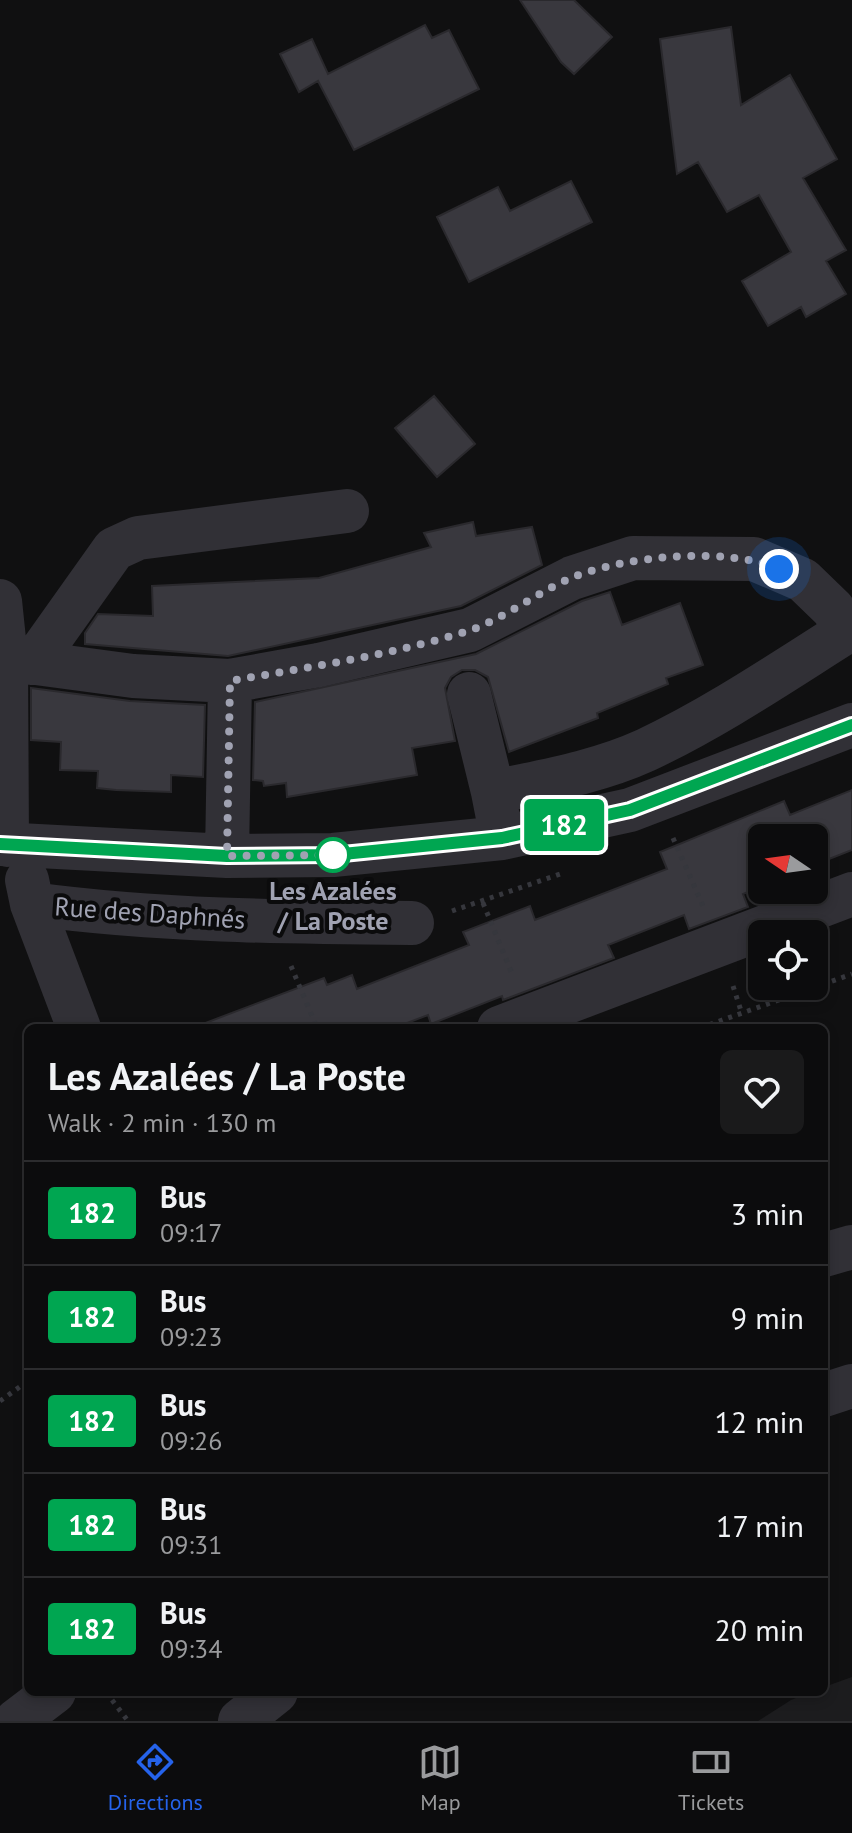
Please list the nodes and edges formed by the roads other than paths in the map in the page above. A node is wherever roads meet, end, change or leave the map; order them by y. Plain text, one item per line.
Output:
1 (347, 511) dead end
2 (0, 601) edge
3 (849, 629) edge
4 (19, 661) junction
5 (230, 681) junction
6 (469, 694) dead end
7 (852, 725) edge
8 (493, 792) junction
9 (502, 838) junction
10 (11, 845) edge
11 (227, 856) junction
12 (852, 894) edge
13 (32, 904) junction
14 (412, 923) dead end
15 (514, 1022) edge
16 (77, 1024) edge
17 (852, 1247) edge
18 (828, 1254) edge
19 (852, 1386) edge
20 (828, 1394) edge
21 (49, 1696) edge
22 (271, 1696) edge
23 (16, 1721) edge
24 (240, 1721) edge

1 - 4 street
2 - 4 street
3 - 5 street
3 - 8 street
4 - 5 street
4 - 10 street
5 - 11 street
6 - 8 street
7 - 9 street
8 - 9 street
9 - 11 street
10 - 11 street
10 - 13 street
12 - 15 street
13 - 14 street, Rue des Daphnés
13 - 16 street
17 - 18 street
19 - 20 street
21 - 23 street
22 - 24 street

